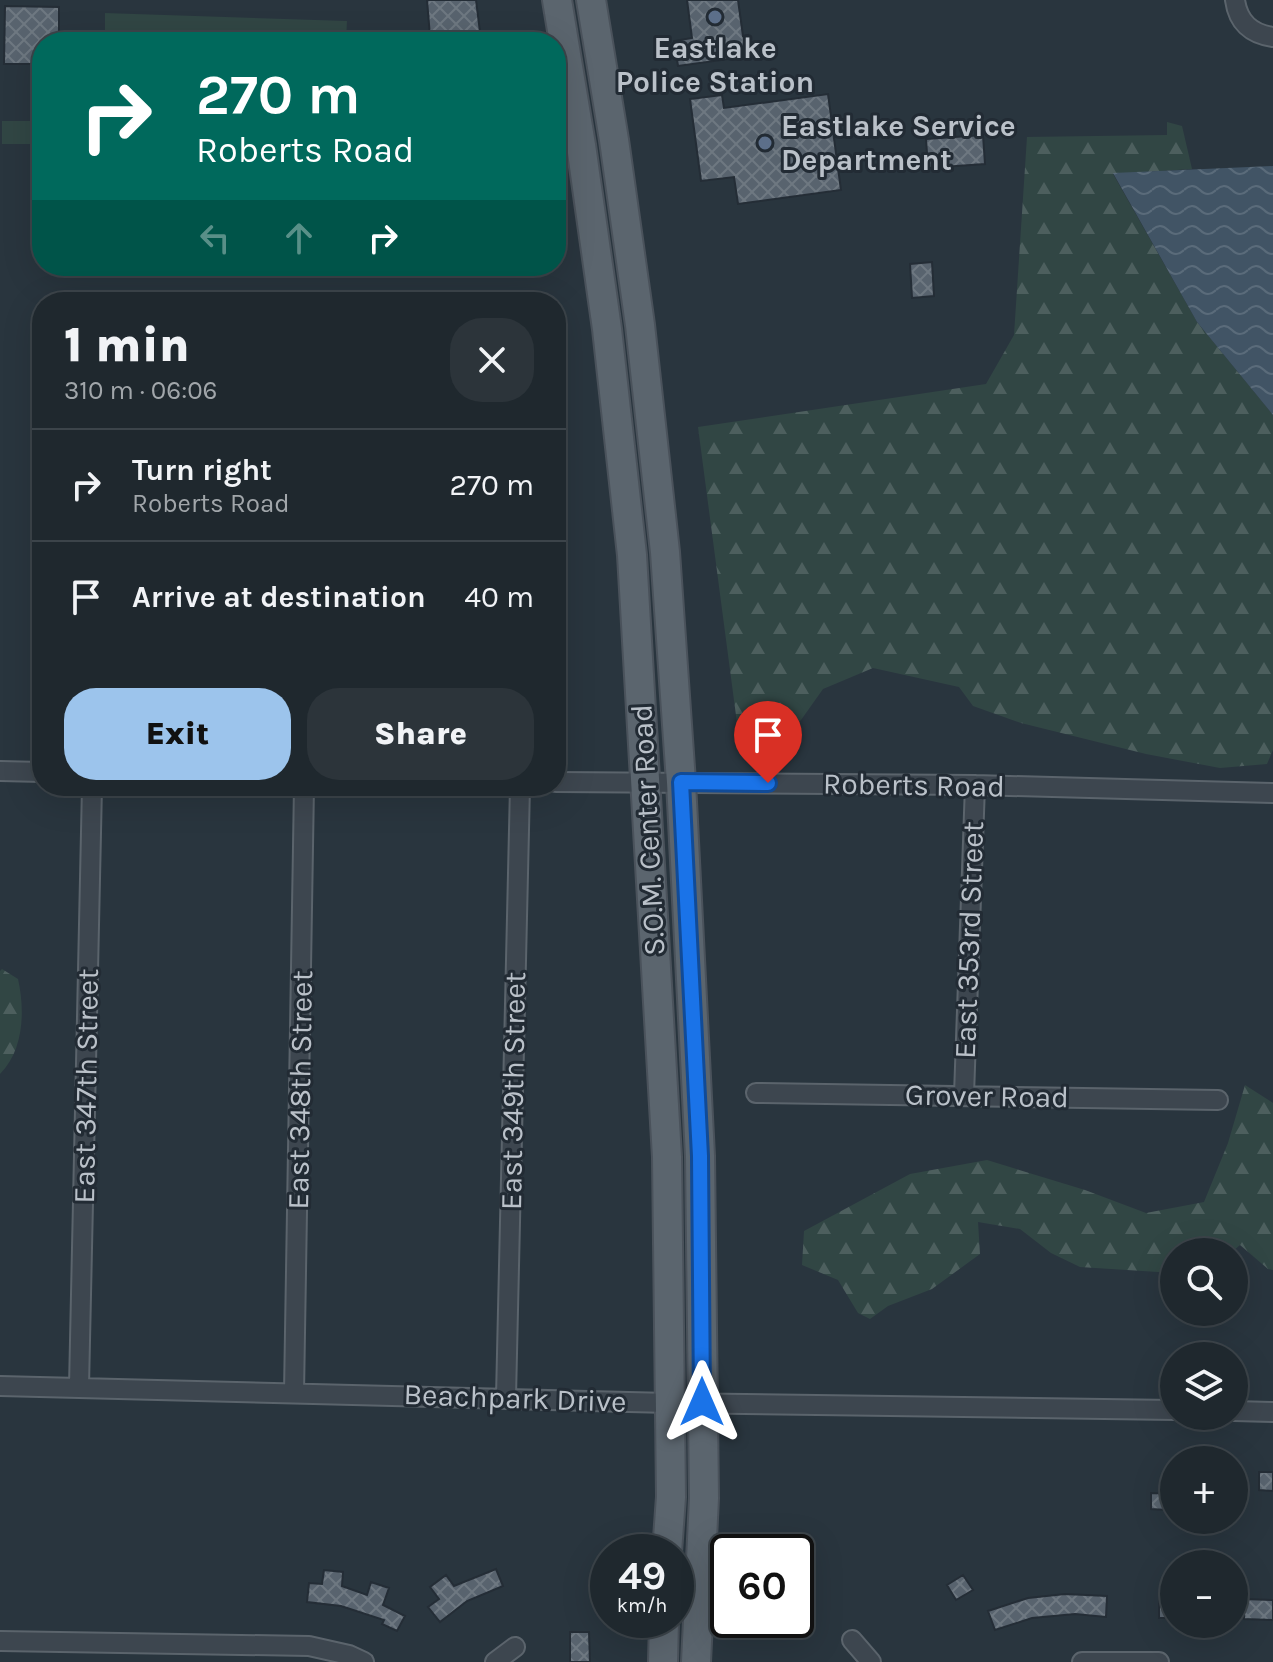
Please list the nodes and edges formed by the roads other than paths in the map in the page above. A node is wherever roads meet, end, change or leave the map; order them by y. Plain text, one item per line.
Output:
1 (557, 0) edge
2 (591, 0) edge
3 (1235, 0) edge
4 (562, 32) edge
5 (1273, 37) edge
6 (566, 54) edge
7 (0, 771) edge
8 (32, 772) edge
9 (566, 782) edge
10 (681, 782) junction
11 (647, 784) junction
12 (975, 785) junction
13 (1273, 793) edge
14 (92, 796) edge
15 (304, 796) edge
16 (520, 796) edge
17 (756, 1093) dead end
18 (964, 1095) junction
19 (1218, 1100) dead end
20 (0, 1386) edge
21 (79, 1387) junction
22 (294, 1393) junction
23 (506, 1397) junction
24 (702, 1402) junction
25 (669, 1403) junction
26 (1160, 1410) edge
27 (1248, 1411) edge
28 (1273, 1412) edge
29 (668, 1534) edge
30 (664, 1638) edge
31 (852, 1640) dead end
32 (0, 1641) edge
33 (515, 1647) dead end
34 (364, 1662) edge
35 (495, 1662) edge
36 (663, 1662) edge
37 (696, 1662) edge
38 (871, 1662) edge
39 (1082, 1662) edge
40 (1159, 1662) edge

1 - 4 main road, S.O.M. Center Road
2 - 10 main road, S.O.M. Center Road
3 - 5 street
6 - 11 main road, S.O.M. Center Road
7 - 8 street
9 - 11 street, Roberts Road
10 - 11 street, Roberts Road
10 - 12 street, Roberts Road
10 - 24 main road, S.O.M. Center Road
11 - 25 main road, S.O.M. Center Road
12 - 13 street, Roberts Road
12 - 18 street, East 353rd Street
14 - 21 street, East 347th Street
15 - 22 street, East 348th Street
16 - 23 street, East 349th Street
17 - 18 street, Grover Road
18 - 19 street, Grover Road
20 - 21 street, Beachpark Drive
21 - 22 street, Beachpark Drive
22 - 23 street, Beachpark Drive
23 - 25 street, Beachpark Drive
24 - 25 street, Beachpark Drive
24 - 26 street, Beachpark Drive
24 - 37 main road, S.O.M. Center Road
25 - 29 main road, S.O.M. Center Road
27 - 28 street
30 - 36 main road
31 - 38 street
32 - 34 street
33 - 35 street
39 - 40 street

